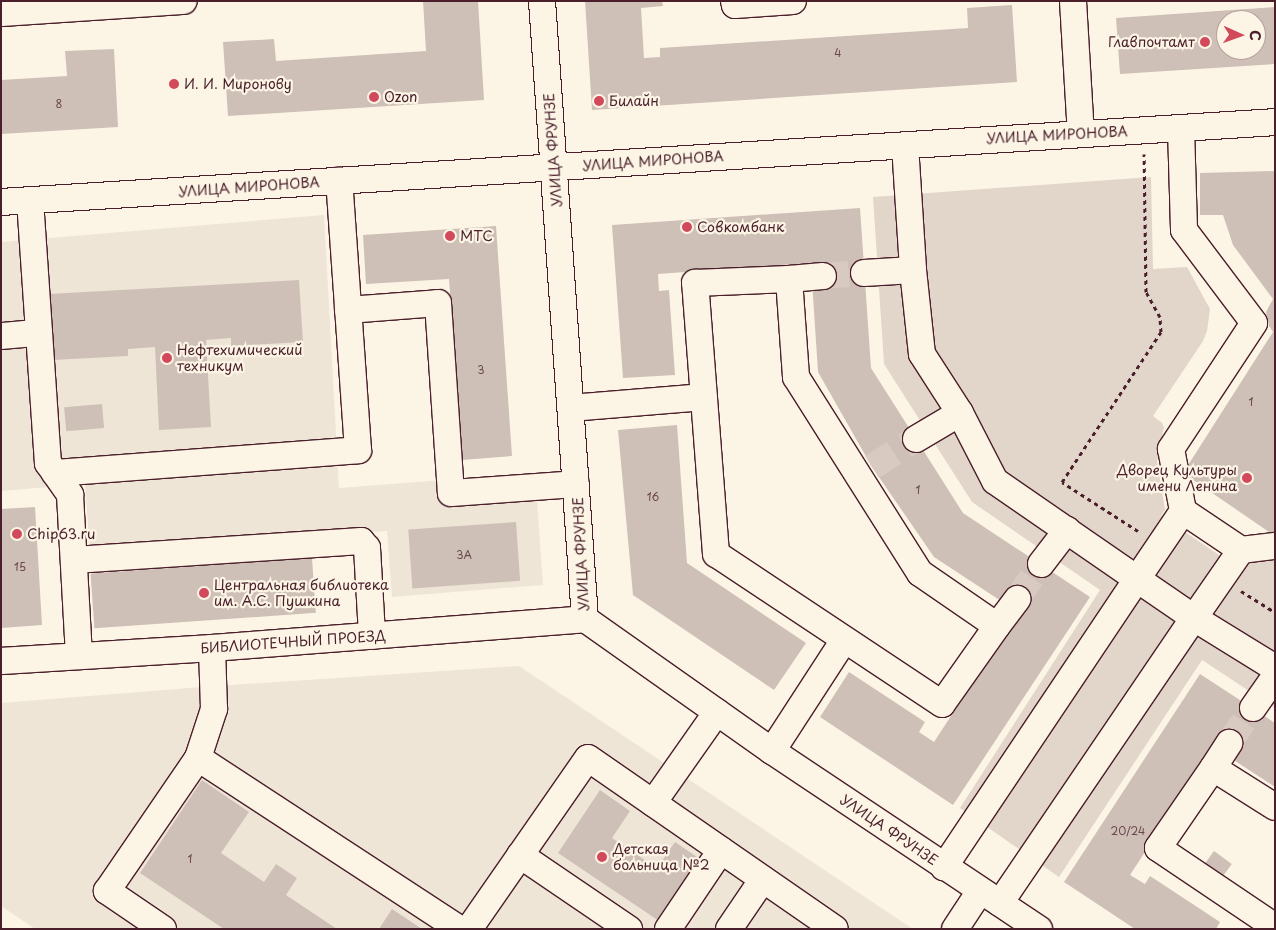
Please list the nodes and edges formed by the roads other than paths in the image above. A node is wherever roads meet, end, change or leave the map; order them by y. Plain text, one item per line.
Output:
1 (184, 1) edge
2 (542, 1) edge
3 (734, 1) edge
4 (793, 1) edge
5 (1073, 1) edge
6 (1, 13) edge
7 (1275, 122) edge
8 (1181, 128) junction
9 (1081, 134) junction
10 (905, 145) junction
11 (554, 167) junction
12 (339, 181) junction
13 (30, 200) junction
14 (1, 202) edge
15 (912, 270) junction
16 (864, 273) tunnel mouth
17 (823, 276) tunnel mouth
18 (789, 279) junction
19 (348, 310) junction
20 (39, 333) junction
21 (1, 336) edge
22 (704, 397) junction
23 (571, 408) junction
24 (960, 413) junction
25 (916, 439) tunnel mouth
26 (55, 473) junction
27 (576, 484) junction
28 (1183, 511) junction
29 (1067, 530) junction
30 (1275, 546) edge
31 (1241, 550) junction
32 (74, 560) junction
33 (1041, 564) tunnel mouth
34 (1137, 579) junction
35 (1016, 599) tunnel mouth
36 (1194, 618) junction
37 (584, 619) junction
38 (997, 626) junction
39 (372, 636) junction
40 (844, 640) junction
41 (212, 648) junction
42 (80, 656) junction
43 (1, 661) edge
44 (1275, 668) edge
45 (1275, 676) edge
46 (1253, 708) tunnel mouth
47 (717, 712) junction
48 (1229, 743) tunnel mouth
49 (772, 751) junction
50 (198, 758) junction
51 (1213, 768) junction
52 (654, 803) junction
53 (1275, 807) edge
54 (721, 850) junction
55 (520, 855) junction
56 (944, 867) junction
57 (762, 879) junction
58 (990, 897) junction
59 (1257, 923) edge
60 (164, 929) edge
61 (459, 929) edge
62 (469, 929) edge
63 (630, 929) edge
64 (668, 929) edge
65 (729, 929) edge
66 (835, 929) edge
67 (955, 929) edge
68 (1038, 929) edge

1 - 6 street
2 - 11 street, УЛИЦА ФРУНЗЕ
3 - 4 street
5 - 9 street
7 - 8 street, УЛИЦА МИРОНОВА
8 - 9 street, УЛИЦА МИРОНОВА
8 - 28 street
9 - 10 street, УЛИЦА МИРОНОВА
10 - 11 street, УЛИЦА МИРОНОВА
10 - 15 street
11 - 12 street, УЛИЦА МИРОНОВА
11 - 23 street, УЛИЦА ФРУНЗЕ
12 - 13 street, УЛИЦА МИРОНОВА
12 - 19 street
13 - 14 street, УЛИЦА МИРОНОВА
13 - 20 street
15 - 16 street
15 - 24 street
17 - 18 street
18 - 22 street
18 - 38 street
19 - 26 street
19 - 27 street
20 - 21 street
20 - 26 street
22 - 23 street
22 - 40 street
23 - 27 street, УЛИЦА ФРУНЗЕ
24 - 25 street
24 - 29 street
26 - 32 street
27 - 37 street, УЛИЦА ФРУНЗЕ
28 - 31 street
28 - 34 street
29 - 33 street
29 - 34 street
30 - 31 street
31 - 36 street
32 - 39 street
32 - 42 street
34 - 36 street
34 - 56 street
35 - 38 street
36 - 44 street
36 - 58 street
37 - 39 street, БИБЛИОТЕЧНЫЙ ПРОЕЗД
37 - 47 street, УЛИЦА ФРУНЗЕ
38 - 40 street
39 - 41 street, БИБЛИОТЕЧНЫЙ ПРОЕЗД
40 - 49 street
41 - 42 street, БИБЛИОТЕЧНЫЙ ПРОЕЗД
41 - 50 street
42 - 43 street, БИБЛИОТЕЧНЫЙ ПРОЕЗД
45 - 46 street
47 - 49 street, УЛИЦА ФРУНЗЕ
47 - 52 street
48 - 51 street
49 - 56 street, УЛИЦА ФРУНЗЕ
50 - 60 street
50 - 61 street
51 - 53 street
51 - 59 street
52 - 54 street
52 - 55 street
54 - 57 street
54 - 64 street
55 - 62 street
55 - 63 street
56 - 58 street, УЛИЦА ФРУНЗЕ
57 - 65 street
57 - 66 street
58 - 67 street
58 - 68 street, УЛИЦА ФРУНЗЕ

